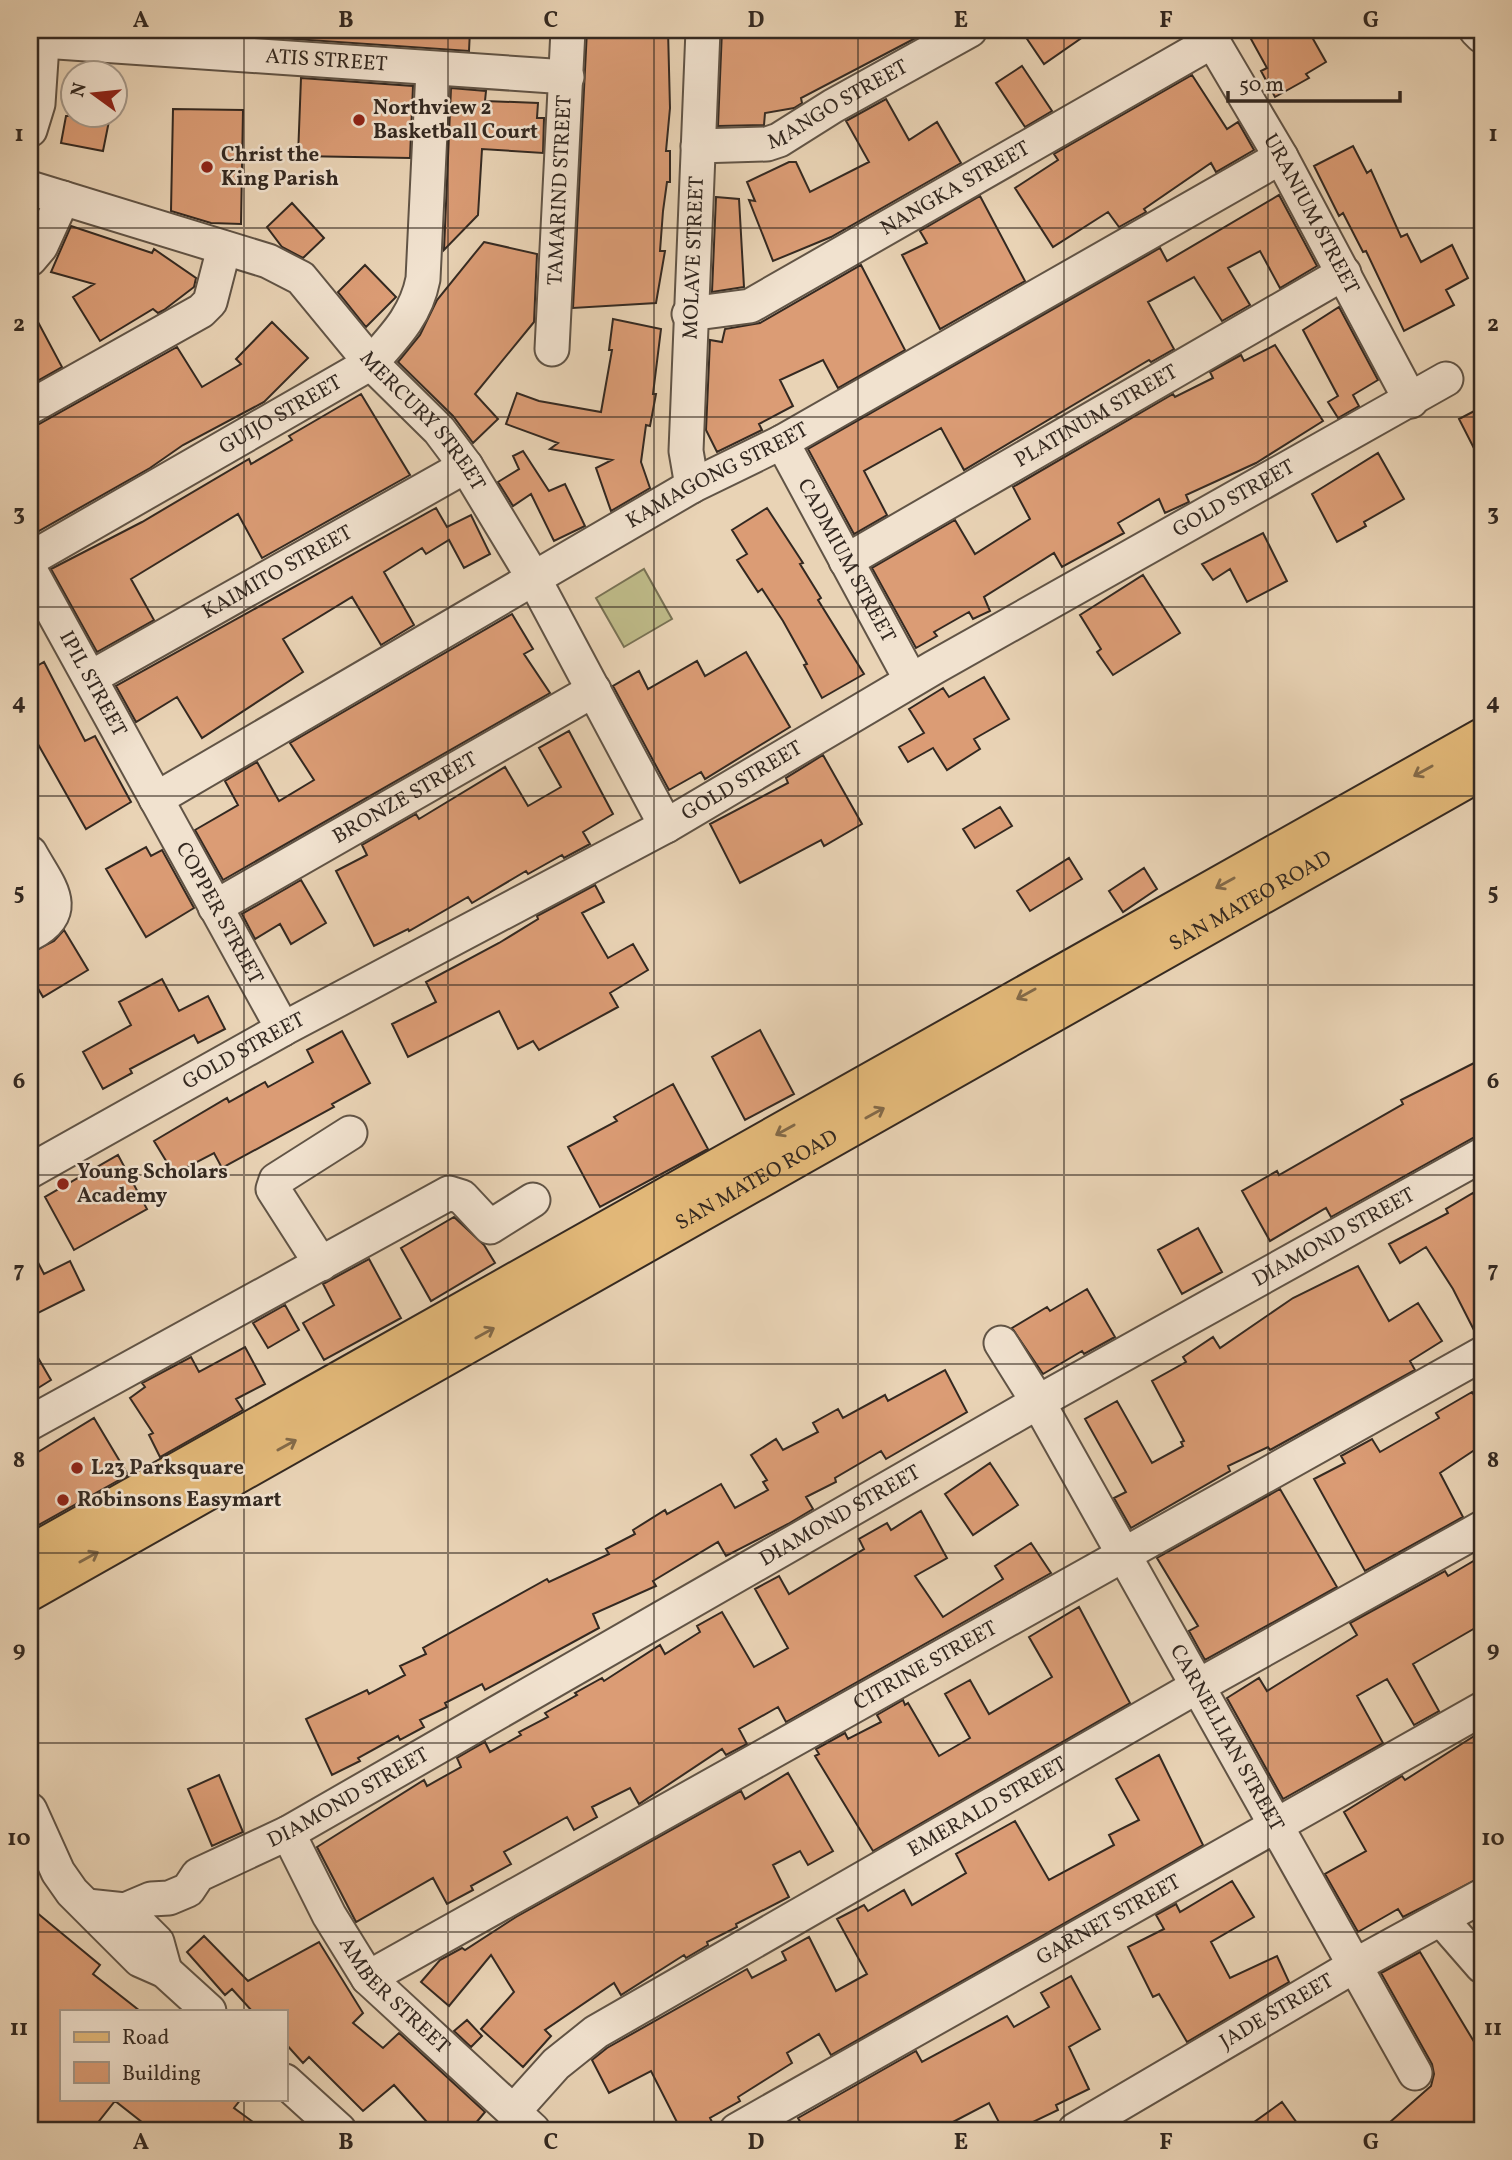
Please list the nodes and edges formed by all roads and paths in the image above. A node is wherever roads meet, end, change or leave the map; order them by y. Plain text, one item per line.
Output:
1 (568, 30) edge
2 (703, 30) edge
3 (970, 30) edge
4 (1476, 30) edge
5 (43, 36) edge
6 (1210, 36) edge
7 (1482, 36) edge
8 (433, 70) junction
9 (567, 77) junction
10 (30, 130) edge
11 (698, 146) junction
12 (1281, 158) junction
13 (30, 188) edge
14 (63, 198) junction
15 (224, 248) junction
16 (30, 259) edge
17 (1344, 273) junction
18 (689, 314) junction
19 (552, 349) dead end
20 (371, 363) junction
21 (1446, 379) dead end
22 (1411, 401) junction
23 (30, 407) edge
24 (782, 442) junction
25 (466, 466) junction
26 (692, 486) junction
27 (30, 559) edge
28 (846, 561) junction
29 (30, 570) edge
30 (533, 576) junction
31 (90, 678) junction
32 (911, 680) junction
33 (594, 690) junction
34 (1482, 738) edge
35 (1482, 770) edge
36 (156, 799) junction
37 (666, 826) junction
38 (30, 853) edge
39 (215, 907) junction
40 (30, 934) edge
41 (283, 1029) junction
42 (350, 1133) dead end
43 (1482, 1155) edge
44 (30, 1171) edge
45 (533, 1200) dead end
46 (321, 1264) junction
47 (1001, 1343) dead end
48 (1482, 1354) edge
49 (1038, 1402) junction
50 (30, 1423) edge
51 (1482, 1528) edge
52 (30, 1555) edge
53 (1125, 1556) junction
54 (30, 1591) edge
55 (1198, 1686) junction
56 (1482, 1709) edge
57 (30, 1810) edge
58 (1274, 1825) junction
59 (288, 1833) junction
60 (1482, 1896) edge
61 (138, 1904) junction
62 (87, 1906) junction
63 (1441, 1919) junction
64 (1354, 1966) junction
65 (1482, 1966) edge
66 (165, 1971) junction
67 (368, 1978) junction
68 (208, 2010) edge
69 (1415, 2073) dead end
70 (287, 2083) edge
71 (523, 2121) edge
72 (339, 2130) edge
73 (737, 2130) edge
74 (1075, 2130) edge

1 - 9 street, TAMARIND STREET
2 - 11 street, MOLAVE STREET
3 - 11 street, MANGO STREET
4 - 7 street
5 - 8 street, ATIS STREET
5 - 10 street
6 - 12 street, URANIUM STREET
6 - 18 street, NANGKA STREET
8 - 9 street, ATIS STREET
8 - 20 street, GUIJO STREET
9 - 19 street, TAMARIND STREET
11 - 18 street, MOLAVE STREET
12 - 17 street, URANIUM STREET
12 - 24 street, KAMAGONG STREET
13 - 14 street, MERCURY STREET
14 - 15 street, MERCURY STREET
14 - 16 street
15 - 20 street, MERCURY STREET
15 - 23 street
17 - 22 street, URANIUM STREET
17 - 28 street, PLATINUM STREET
18 - 26 street, MOLAVE STREET
20 - 25 street, MERCURY STREET
20 - 27 street, GUIJO STREET
21 - 22 street, GOLD STREET
22 - 32 street, GOLD STREET
24 - 26 street, KAMAGONG STREET
24 - 28 street, CADMIUM STREET
25 - 30 street, MERCURY STREET
25 - 31 street, KAIMITO STREET
26 - 30 street, KAMAGONG STREET
28 - 32 street, CADMIUM STREET
29 - 31 street, IPIL STREET
30 - 33 street, MERCURY STREET
30 - 36 street, KAMAGONG STREET
31 - 36 street, IPIL STREET
32 - 37 street, GOLD STREET
33 - 37 street, MERCURY STREET
33 - 39 street, BRONZE STREET
34 -> 52 main road, SAN MATEO ROAD
54 -> 35 main road, SAN MATEO ROAD
36 - 39 street, COPPER STREET
37 - 41 street, GOLD STREET
38 - 40 street
39 - 41 street, COPPER STREET
41 - 44 street, GOLD STREET
42 - 46 street
43 - 49 street, DIAMOND STREET
45 - 46 street
46 - 50 street
47 - 49 street, CARNELLIAN STREET
48 - 53 street, CITRINE STREET
49 - 53 street, CARNELLIAN STREET
49 - 59 street, DIAMOND STREET
51 - 55 street, EMERALD STREET
53 - 55 street, CARNELLIAN STREET
53 - 67 street, CITRINE STREET
55 - 58 street, CARNELLIAN STREET
55 - 71 street, EMERALD STREET
56 - 58 street, GARNET STREET
57 - 62 street
58 - 64 street, CARNELLIAN STREET
58 - 73 street, GARNET STREET
59 - 61 street, DIAMOND STREET
59 - 67 street, AMBER STREET
60 - 63 street, JADE STREET
61 - 62 street
61 - 66 street
62 - 66 street
63 - 64 street, JADE STREET
63 - 65 street
64 - 69 street, CARNELLIAN STREET
64 - 74 street, JADE STREET
66 - 68 street
67 - 71 street, AMBER STREET
70 - 72 street

